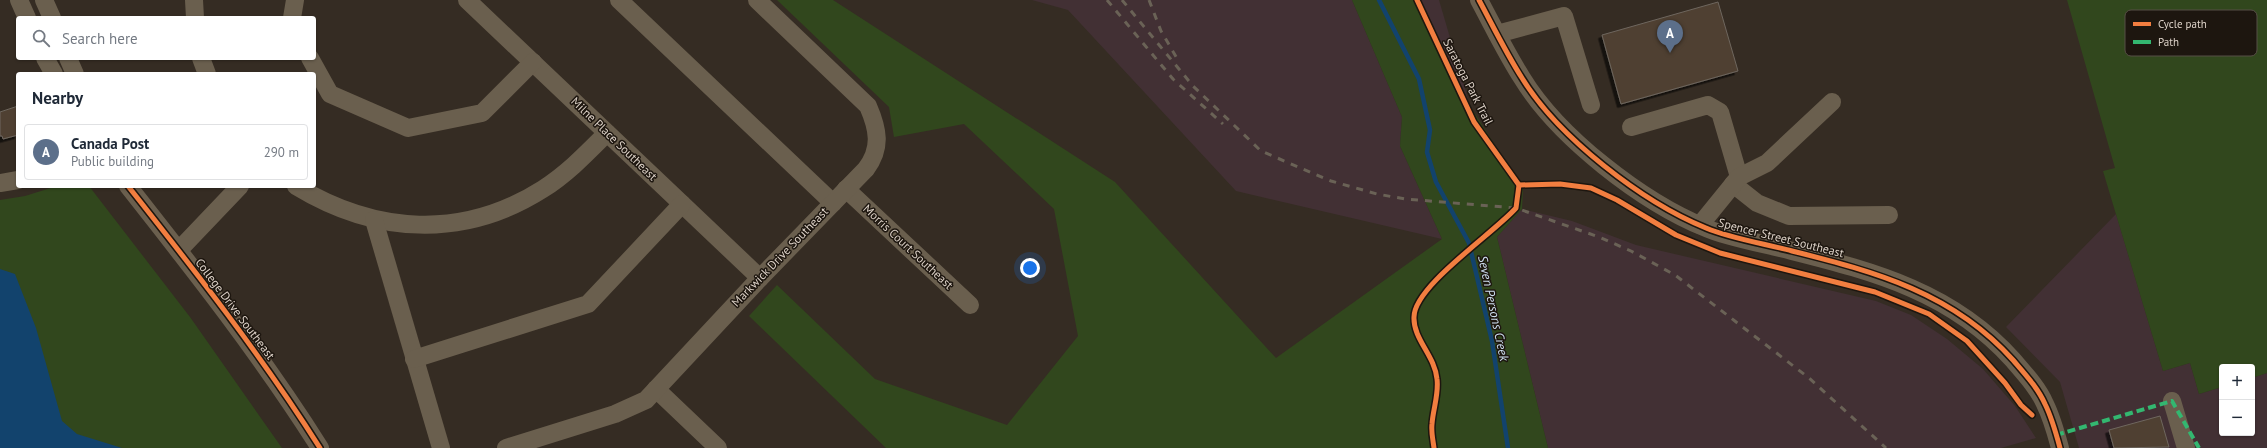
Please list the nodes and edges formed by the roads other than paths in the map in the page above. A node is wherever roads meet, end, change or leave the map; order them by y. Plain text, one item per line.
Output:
1 (19, 0) edge
2 (44, 0) edge
3 (194, 0) edge
4 (294, 0) edge
5 (467, 0) edge
6 (619, 0) edge
7 (757, 0) edge
8 (1479, 0) edge
9 (26, 16) edge
10 (51, 16) edge
11 (195, 16) edge
12 (292, 16) edge
13 (1497, 34) junction
14 (46, 60) edge
15 (69, 60) edge
16 (203, 60) edge
17 (311, 60) edge
18 (534, 62) junction
19 (53, 72) edge
20 (74, 72) edge
21 (206, 72) edge
22 (1832, 102) dead end
23 (1591, 105) dead end
24 (1631, 127) dead end
25 (607, 133) junction
26 (16, 180) edge
27 (1736, 181) junction
28 (0, 183) edge
29 (130, 188) edge
30 (238, 188) edge
31 (299, 188) edge
32 (846, 189) junction
33 (832, 203) junction
34 (682, 204) junction
35 (1889, 215) dead end
36 (374, 220) junction
37 (1700, 226) junction
38 (179, 250) junction
39 (760, 278) junction
40 (970, 305) dead end
41 (414, 359) junction
42 (656, 389) junction
43 (2172, 401) dead end
44 (320, 448) edge
45 (441, 448) edge
46 (506, 448) edge
47 (718, 448) edge
48 (2060, 448) edge
49 (2186, 448) edge

1 - 9 street
2 - 10 street
3 - 11 street
4 - 12 street
5 - 18 street, Milne Place Southeast
6 - 33 street
7 - 32 street, Markwick Drive Southeast
8 - 13 street, Spencer Street Southeast
13 - 23 street
13 - 37 street, Spencer Street Southeast
14 - 19 street
15 - 20 street
16 - 21 street
17 - 18 street
18 - 25 street, Milne Place Southeast
22 - 27 street
24 - 27 street
25 - 34 street, Milne Place Southeast
25 - 36 street
26 - 28 street
27 - 35 street
27 - 37 street
29 - 38 street, College Drive Southeast
30 - 38 street
31 - 36 street
32 - 33 street, Markwick Drive Southeast
32 - 40 street, Morris Court Southeast
33 - 39 street, Markwick Drive Southeast
34 - 39 street, Milne Place Southeast
34 - 41 street
36 - 41 street
37 - 48 street, Spencer Street Southeast
38 - 44 street, College Drive Southeast
39 - 42 street, Markwick Drive Southeast
41 - 45 street
42 - 46 street, Markwick Drive Southeast
42 - 47 street
43 - 49 street

